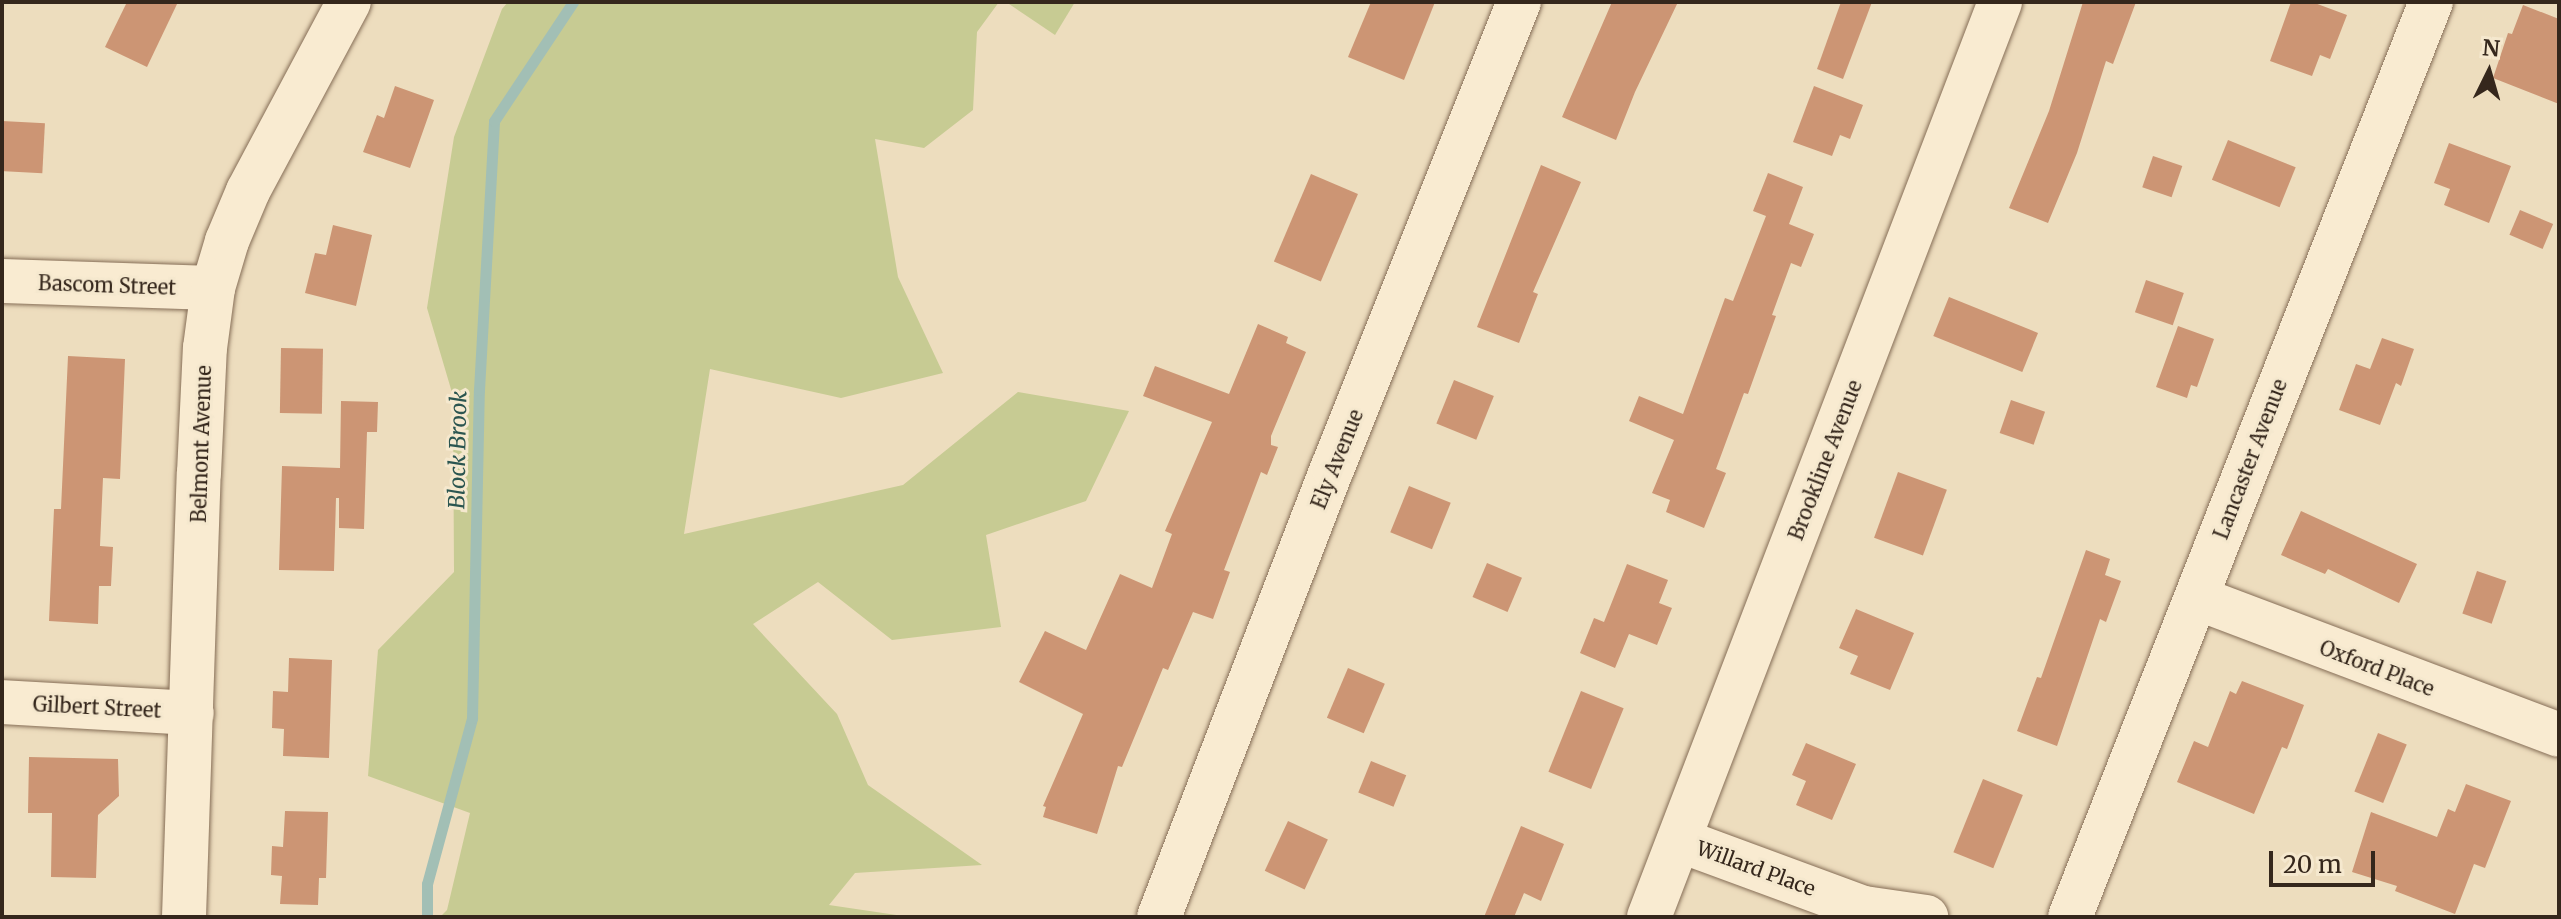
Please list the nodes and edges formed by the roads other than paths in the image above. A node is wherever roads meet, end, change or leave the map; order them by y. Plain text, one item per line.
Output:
1 (349, 2) edge
2 (1519, 2) edge
3 (2000, 2) edge
4 (2431, 2) edge
5 (2, 281) edge
6 (213, 288) junction
7 (2197, 598) junction
8 (2, 702) edge
9 (192, 713) junction
10 (2559, 735) edge
11 (1679, 840) junction
12 (184, 917) edge
13 (1159, 917) edge
14 (1649, 917) edge
15 (1926, 917) edge
16 (2070, 917) edge

1 - 6 street, Belmont Avenue
2 - 13 street, Ely Avenue
3 - 11 street, Brookline Avenue
4 - 7 street, Lancaster Avenue
5 - 6 street, Bascom Street
6 - 9 street, Belmont Avenue
7 - 10 street, Oxford Place
7 - 16 street, Lancaster Avenue
8 - 9 street, Gilbert Street
9 - 12 street, Belmont Avenue
11 - 14 street, Brookline Avenue
11 - 15 street, Willard Place

